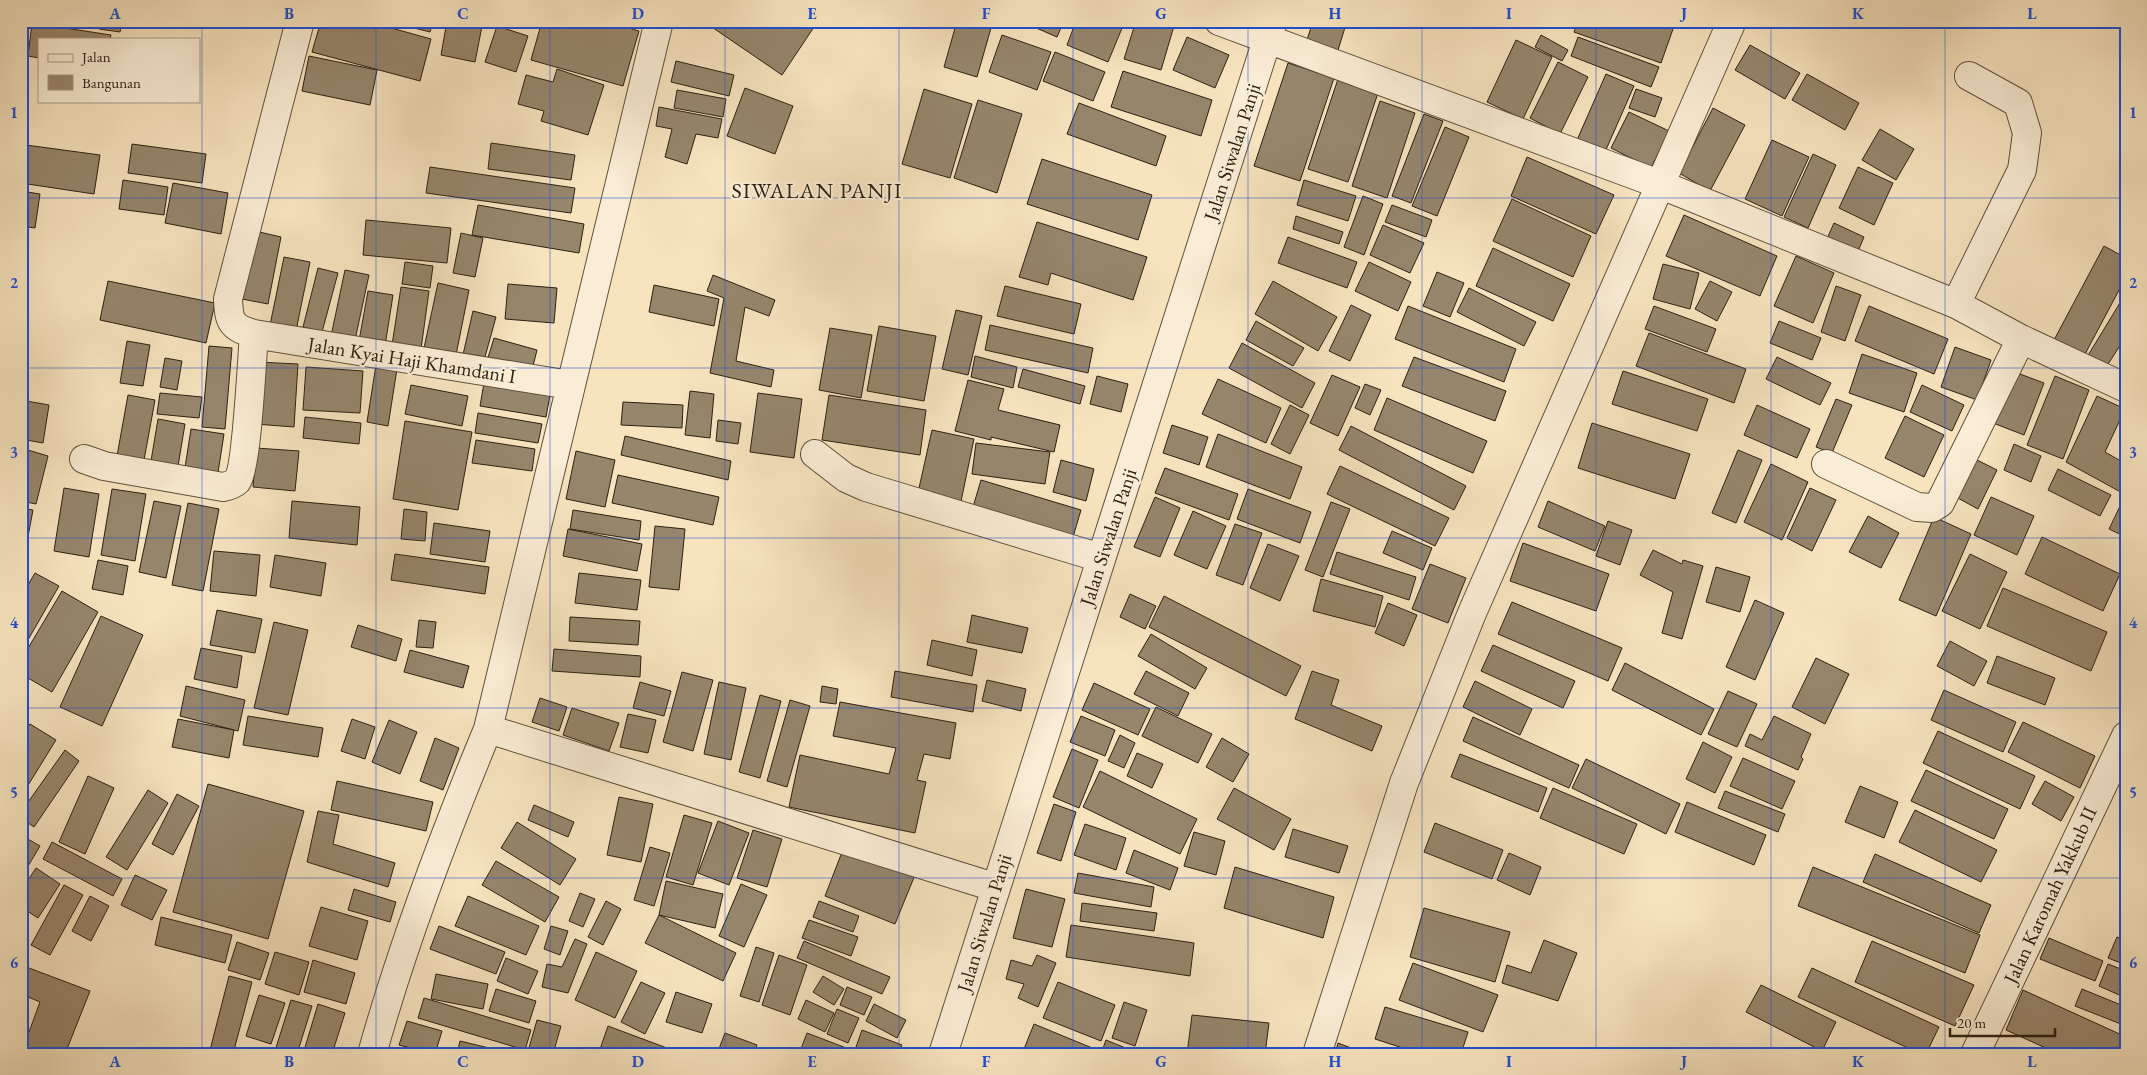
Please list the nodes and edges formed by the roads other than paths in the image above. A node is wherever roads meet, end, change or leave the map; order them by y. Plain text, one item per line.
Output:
1 (300, 21) edge
2 (659, 21) edge
3 (1219, 21) edge
4 (1732, 21) edge
5 (1271, 31) edge
6 (1970, 76) dead end
7 (1659, 184) junction
8 (1956, 304) junction
9 (254, 334) junction
10 (2021, 339) junction
11 (570, 385) junction
12 (2126, 388) edge
13 (815, 454) dead end
14 (84, 459) dead end
15 (1826, 464) dead end
16 (1101, 558) junction
17 (488, 729) junction
18 (2126, 736) edge
19 (994, 887) junction
20 (372, 1054) edge
21 (943, 1054) edge
22 (1317, 1054) edge
23 (1975, 1054) edge

1 - 9 street, Jalan Kyai Haji Khamdani I
2 - 11 street
3 - 5 street
4 - 7 street
5 - 7 street
5 - 16 street, Jalan Siwalan Panji
6 - 8 street
7 - 8 street
7 - 22 street
8 - 10 street
9 - 11 street, Jalan Kyai Haji Khamdani I
9 - 14 street
10 - 12 street
10 - 15 street
11 - 17 street
13 - 16 street
16 - 19 street, Jalan Siwalan Panji
17 - 19 street
17 - 20 street
18 - 23 street, Jalan Karomah Yakkub II
19 - 21 street, Jalan Siwalan Panji

